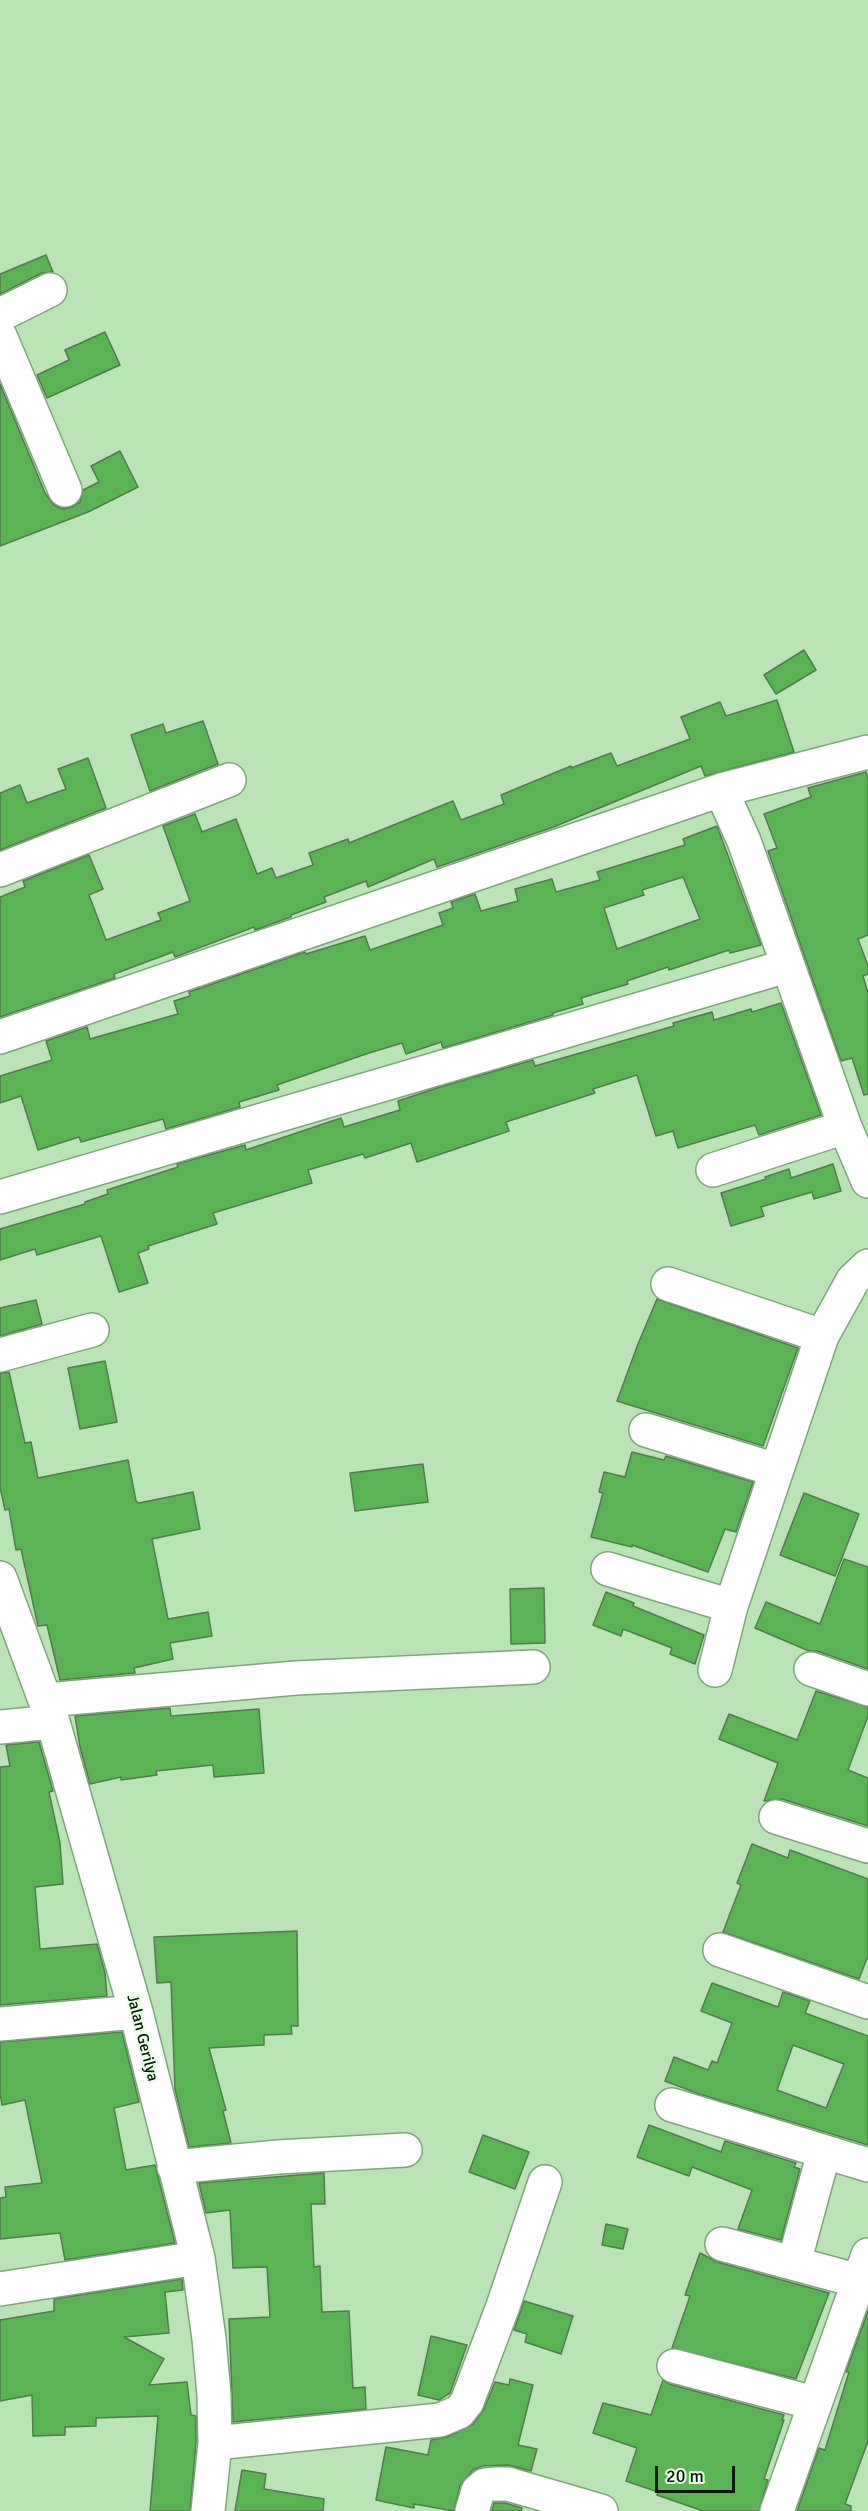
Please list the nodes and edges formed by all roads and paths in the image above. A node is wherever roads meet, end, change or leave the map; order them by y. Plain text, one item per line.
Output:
1 (51, 290) dead end
2 (0, 315) edge
3 (0, 336) edge
4 (65, 490) dead end
5 (868, 752) edge
6 (230, 780) dead end
7 (721, 790) junction
8 (0, 870) edge
9 (787, 966) junction
10 (0, 1037) edge
11 (845, 1127) junction
12 (712, 1170) dead end
13 (868, 1181) edge
14 (0, 1197) edge
15 (868, 1266) edge
16 (668, 1284) dead end
17 (93, 1330) dead end
18 (822, 1336) junction
19 (0, 1355) edge
20 (646, 1430) dead end
21 (776, 1470) junction
22 (608, 1569) dead end
23 (0, 1578) edge
24 (731, 1606) junction
25 (533, 1667) dead end
26 (811, 1669) dead end
27 (715, 1670) dead end
28 (868, 1689) edge
29 (50, 1711) junction
30 (0, 1727) edge
31 (776, 1817) dead end
32 (868, 1846) edge
33 (720, 1950) dead end
34 (868, 2002) edge
35 (136, 2012) junction
36 (0, 2024) edge
37 (672, 2105) dead end
38 (405, 2150) dead end
39 (824, 2152) junction
40 (868, 2165) edge
41 (174, 2168) junction
42 (545, 2182) dead end
43 (722, 2244) dead end
44 (198, 2258) junction
45 (794, 2263) junction
46 (864, 2268) edge
47 (0, 2289) edge
48 (675, 2366) dead end
49 (814, 2403) junction
50 (215, 2443) junction
51 (208, 2511) edge
52 (472, 2511) edge
53 (601, 2511) edge
54 (777, 2511) edge

1 - 2 street
3 - 4 street
5 - 7 street
6 - 8 street
7 - 9 street
7 - 10 street
9 - 11 street
9 - 14 street
11 - 12 street
11 - 13 street
15 - 18 street
16 - 18 street
17 - 19 street
18 - 21 street
20 - 21 street
21 - 24 street
22 - 24 street
23 - 29 street, Jalan Gerilya
24 - 27 street
25 - 29 street
26 - 28 street
29 - 30 street
29 - 35 street, Jalan Gerilya
31 - 32 street
33 - 34 street
35 - 36 street
35 - 41 street, Jalan Gerilya
37 - 39 street
38 - 41 street
39 - 40 street
39 - 45 street
41 - 44 street, Jalan Gerilya
42 - 50 street
43 - 45 street
44 - 47 street
44 - 50 street, Jalan Gerilya
45 - 46 street
46 - 49 street
48 - 49 street
49 - 54 street
50 - 51 street, Jalan Gerilya
52 - 53 street

